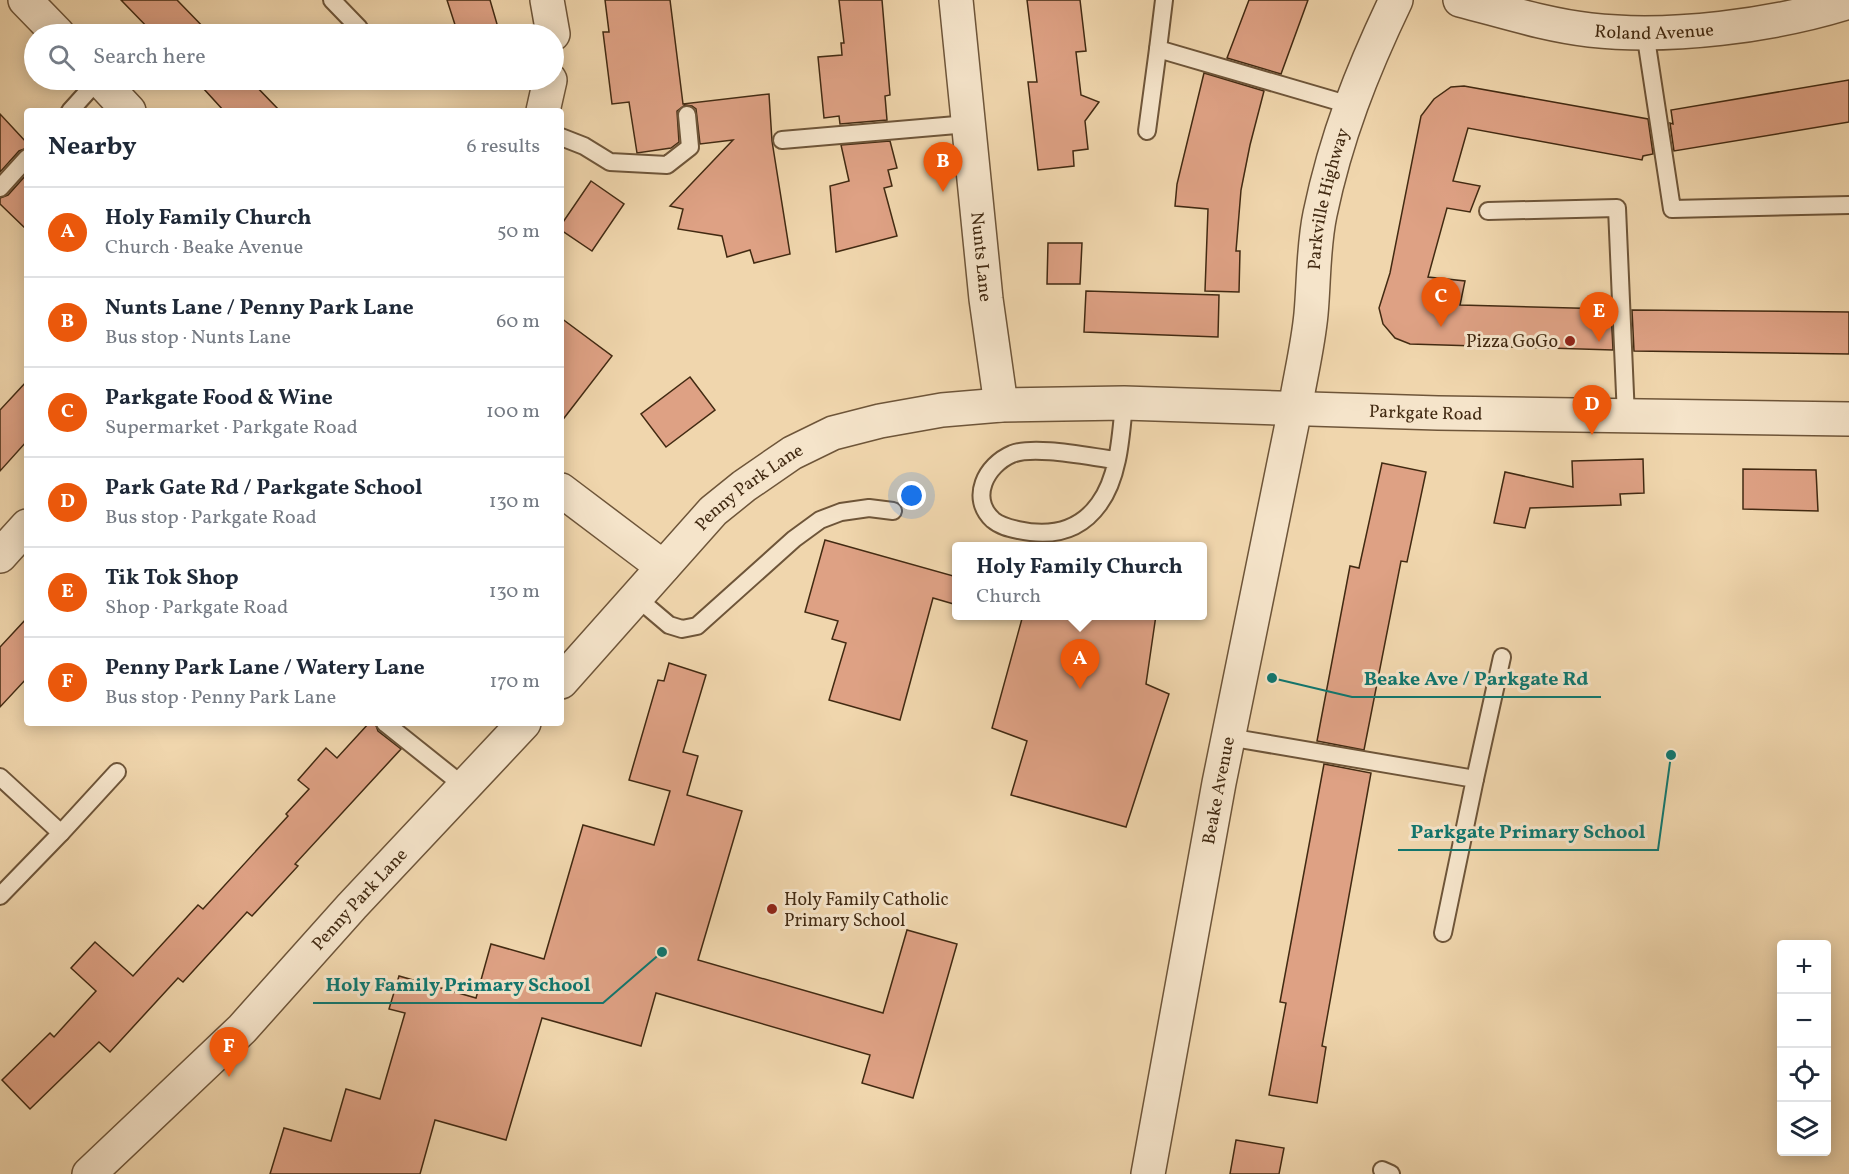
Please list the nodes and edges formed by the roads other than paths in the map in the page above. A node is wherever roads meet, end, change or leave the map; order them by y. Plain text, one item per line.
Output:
1 (25, 0) edge
2 (332, 0) edge
3 (547, 0) edge
4 (956, 0) edge
5 (1164, 0) edge
6 (1396, 0) edge
7 (1460, 0) edge
8 (1849, 2) edge
9 (48, 24) edge
10 (355, 24) edge
11 (551, 24) edge
12 (1645, 32) junction
13 (1158, 49) junction
14 (90, 90) edge
15 (109, 90) edge
16 (548, 90) edge
17 (1350, 105) junction
18 (73, 108) edge
19 (126, 108) edge
20 (544, 108) edge
21 (687, 115) dead end
22 (968, 124) junction
23 (1147, 131) dead end
24 (564, 138) edge
25 (782, 140) dead end
26 (24, 161) edge
27 (0, 188) edge
28 (1849, 205) edge
29 (1488, 212) dead end
30 (1124, 403) junction
31 (1001, 405) junction
32 (1295, 409) junction
33 (1626, 417) junction
34 (1849, 419) edge
35 (1116, 460) junction
36 (564, 492) edge
37 (893, 511) dead end
38 (24, 529) edge
39 (0, 556) edge
40 (663, 567) junction
41 (636, 597) junction
42 (1502, 657) dead end
43 (564, 678) edge
44 (389, 726) edge
45 (521, 726) edge
46 (1228, 737) junction
47 (117, 772) dead end
48 (0, 777) edge
49 (1475, 779) junction
50 (465, 787) junction
51 (61, 833) junction
52 (0, 896) edge
53 (1443, 933) dead end
54 (89, 1174) edge
55 (1148, 1174) edge

1 - 9 street
2 - 10 lane
3 - 11 street
4 - 22 street, Nunts Lane
5 - 13 lane
6 - 17 street, Parkville Highway
7 - 12 street, Roland Avenue
8 - 12 street, Roland Avenue
12 - 28 lane
13 - 17 lane
13 - 23 lane
14 - 18 lane
15 - 19 street
16 - 20 street
17 - 32 street, Parkville Highway
21 - 24 lane
22 - 25 lane
22 - 31 street, Nunts Lane
26 - 27 lane
29 - 33 lane
30 - 31 street, Parkgate Road
30 - 32 street, Parkgate Road
30 - 35 lane
31 - 40 street, Penny Park Lane
32 - 33 street, Parkgate Road
32 - 46 street, Beake Avenue
33 - 34 street, Parkgate Road
35 - 35 lane
36 - 40 street
37 - 41 lane
38 - 39 street
40 - 41 street, Penny Park Lane
41 - 43 street, Penny Park Lane
42 - 49 lane
44 - 50 lane
45 - 50 street, Penny Park Lane
46 - 49 lane
46 - 55 street, Beake Avenue
47 - 51 lane
48 - 51 lane
49 - 53 lane
50 - 54 street, Penny Park Lane
51 - 52 lane

